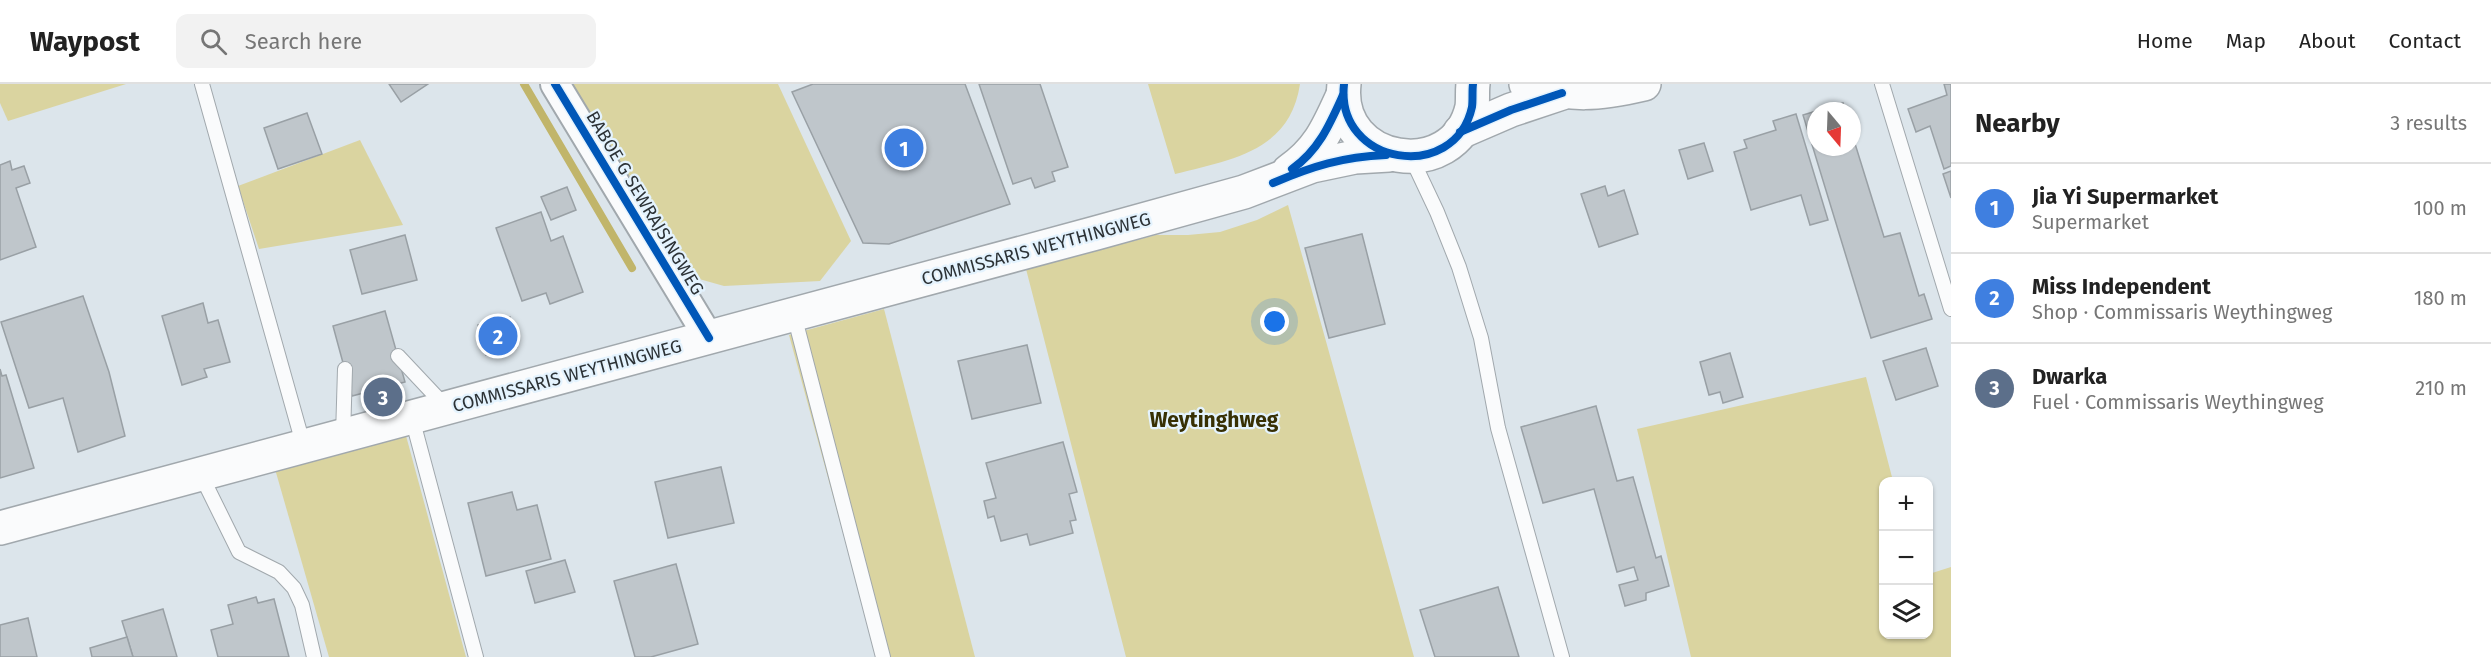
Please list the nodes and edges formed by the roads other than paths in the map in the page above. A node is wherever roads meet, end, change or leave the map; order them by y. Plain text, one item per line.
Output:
1 (202, 84) edge
2 (555, 84) edge
3 (1473, 84) edge
4 (1526, 84) edge
5 (1644, 84) edge
6 (1882, 84) edge
7 (1344, 89) edge
8 (1562, 93) junction
9 (1460, 132) junction
10 (1400, 156) junction
11 (1273, 183) junction
12 (1951, 309) edge
13 (794, 315) junction
14 (709, 338) junction
15 (398, 356) dead end
16 (345, 369) dead end
17 (447, 408) junction
18 (412, 418) junction
19 (343, 436) junction
20 (304, 447) junction
21 (201, 475) junction
22 (0, 528) edge
23 (314, 657) edge
24 (476, 657) edge
25 (883, 657) edge
26 (1562, 657) edge

1 - 20 lane
2 - 14 street, BABOE G SEWRAJSINGWEG
3 - 9 main road
4 - 8 main road
5 - 8 main road
6 - 12 lane
7 - 10 main road
7 - 11 main road, COMMISSARIS WEYTHINGWEG
8 - 9 main road
9 - 10 main road, COMMISSARIS WEYTHINGWEG
10 - 11 main road, COMMISSARIS WEYTHINGWEG
10 - 26 lane
11 - 13 main road, COMMISSARIS WEYTHINGWEG
13 - 14 main road, COMMISSARIS WEYTHINGWEG
13 - 25 lane
14 - 17 main road, COMMISSARIS WEYTHINGWEG
15 - 17 lane
16 - 19 lane
17 - 18 main road, COMMISSARIS WEYTHINGWEG
18 - 19 main road, COMMISSARIS WEYTHINGWEG
18 - 24 lane
19 - 20 main road, COMMISSARIS WEYTHINGWEG
20 - 21 main road, COMMISSARIS WEYTHINGWEG
21 - 22 main road, COMMISSARIS WEYTHINGWEG
21 - 23 lane

